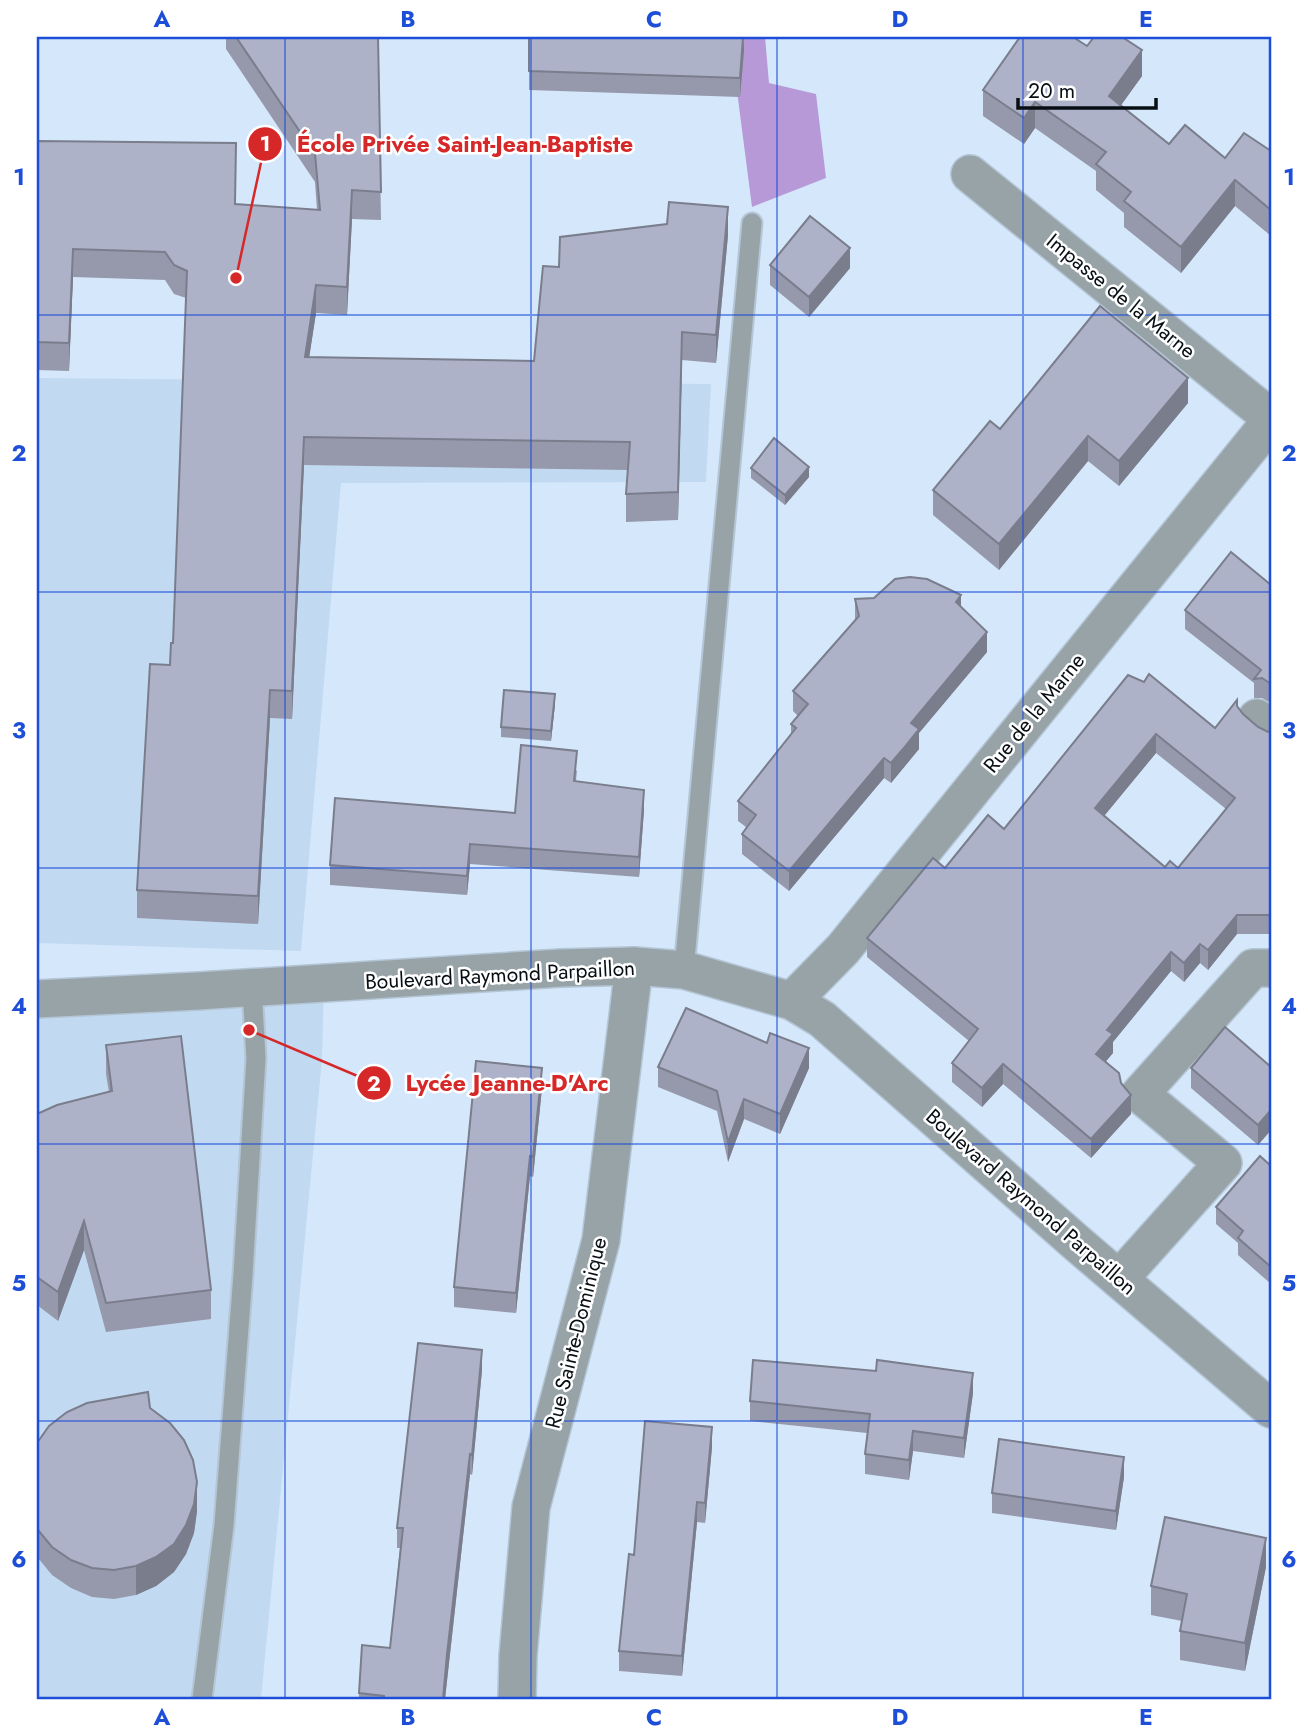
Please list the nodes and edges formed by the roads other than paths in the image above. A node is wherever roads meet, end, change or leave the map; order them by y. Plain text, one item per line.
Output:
1 (970, 174) dead end
2 (752, 223) dead end
3 (1271, 420) edge
4 (634, 966) junction
5 (1271, 968) edge
6 (684, 970) junction
7 (252, 988) junction
8 (37, 999) edge
9 (792, 1001) junction
10 (1119, 1279) junction
11 (1271, 1409) edge
12 (202, 1699) edge
13 (517, 1699) edge

1 - 3 street, Impasse de la Marne
2 - 6 lane
3 - 9 street, Rue de la Marne
4 - 6 street, Boulevard Raymond Parpaillon
4 - 7 street, Boulevard Raymond Parpaillon
4 - 13 street, Rue Sainte-Dominique
5 - 10 street
6 - 9 street, Boulevard Raymond Parpaillon
7 - 8 street, Boulevard Raymond Parpaillon
7 - 12 lane
9 - 10 street, Boulevard Raymond Parpaillon
10 - 11 street, Boulevard Raymond Parpaillon

